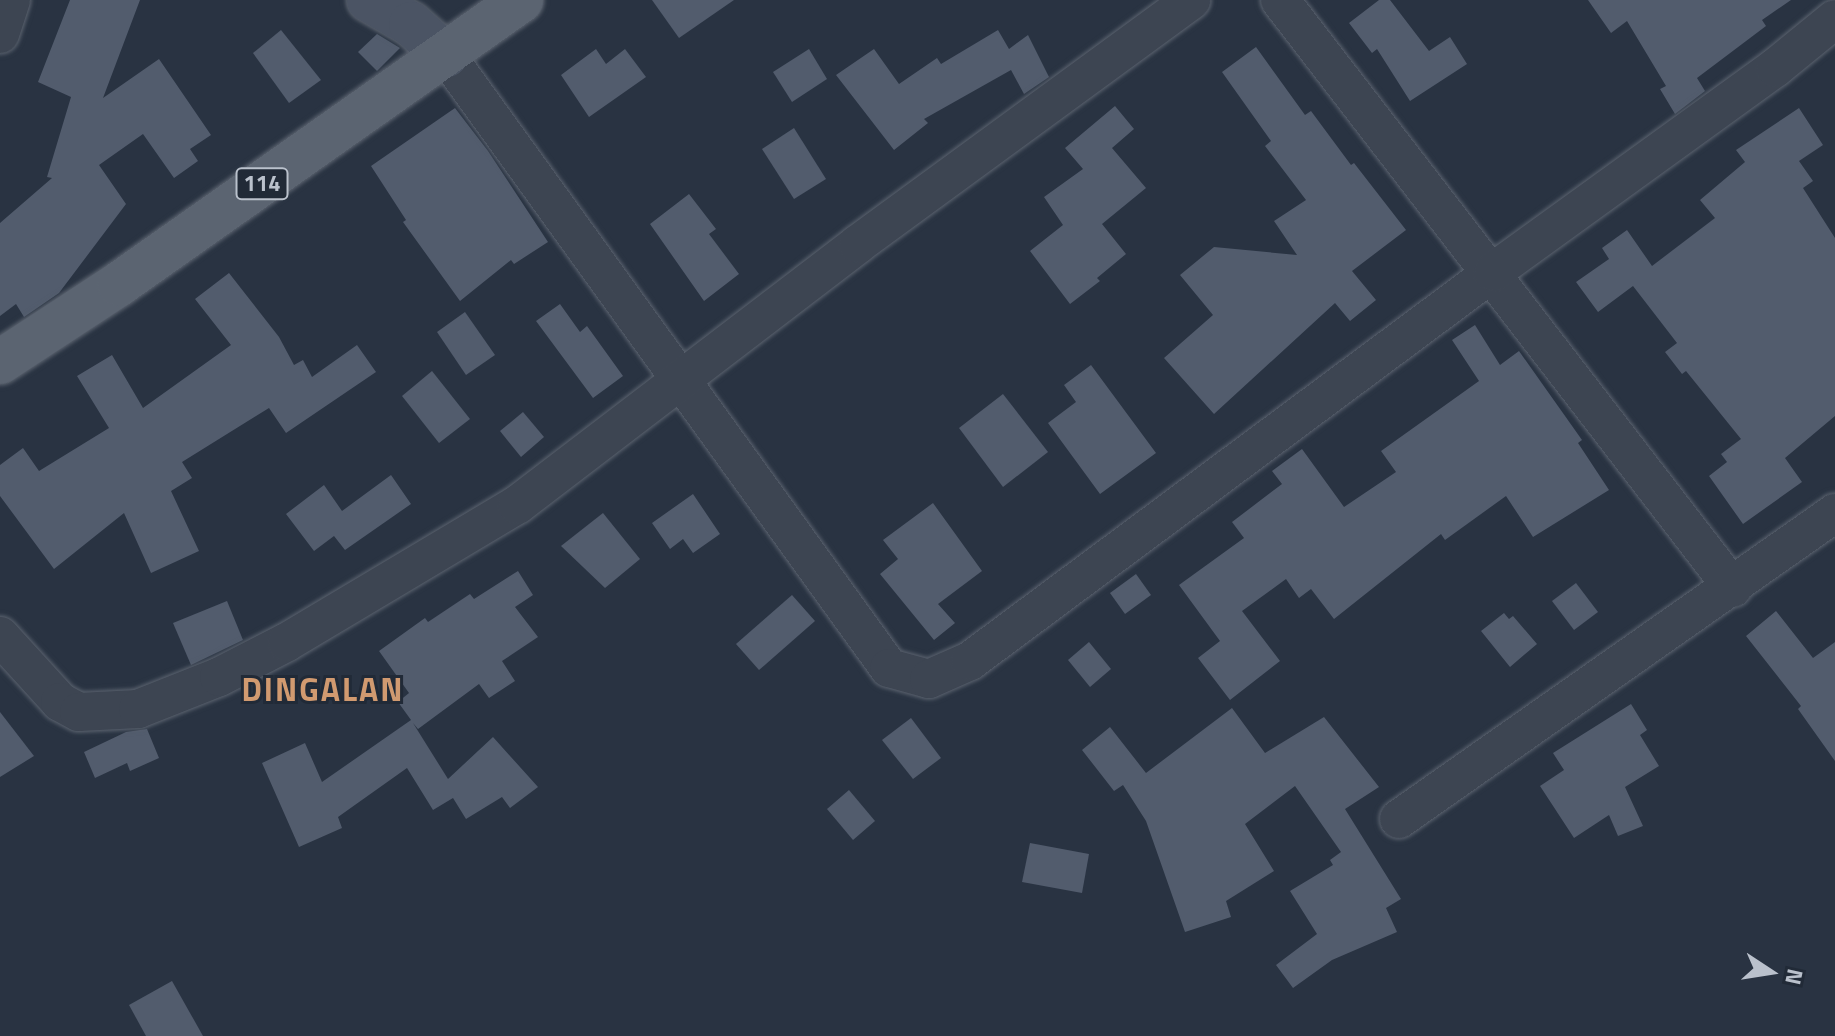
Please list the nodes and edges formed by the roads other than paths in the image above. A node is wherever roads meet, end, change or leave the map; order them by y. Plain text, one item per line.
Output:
1 (11, 0) edge
2 (369, 0) edge
3 (521, 0) edge
4 (1191, 0) edge
5 (1280, 0) edge
6 (1835, 19) edge
7 (0, 34) edge
8 (446, 55) junction
9 (1493, 272) junction
10 (0, 362) edge
11 (683, 379) junction
12 (1835, 513) edge
13 (1733, 588) junction
14 (0, 636) edge
15 (1399, 819) dead end

1 - 7 street
2 - 8 street
3 - 8 main road, 114
4 - 11 street
5 - 9 street
6 - 9 street
8 - 10 main road, 114
8 - 11 street
9 - 11 street
9 - 13 street
11 - 14 street
12 - 13 street
13 - 15 street

